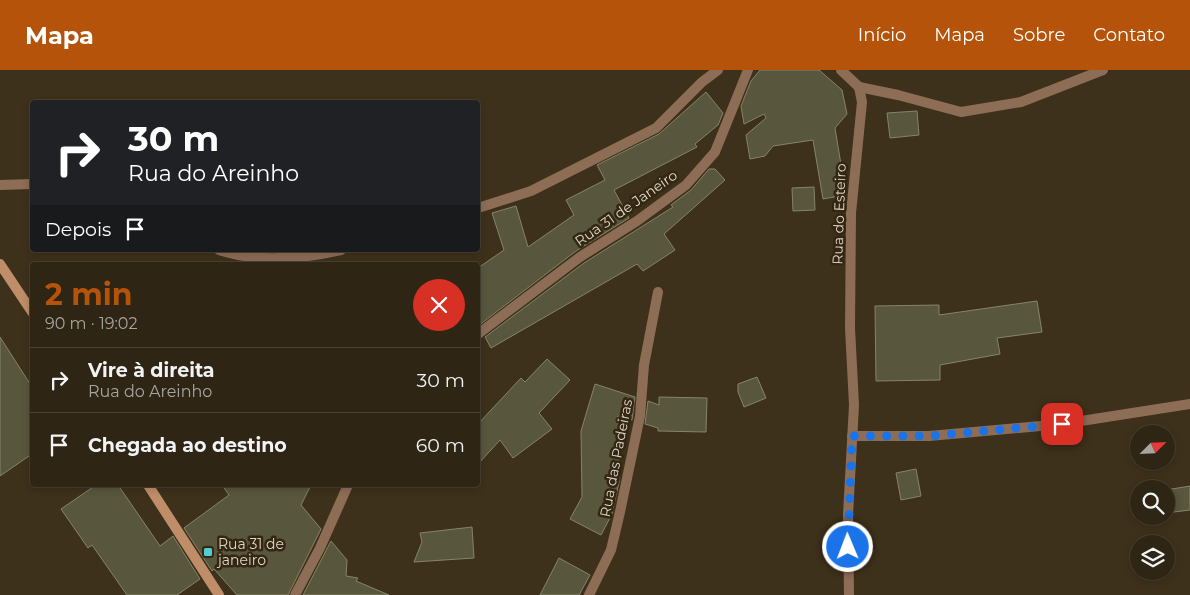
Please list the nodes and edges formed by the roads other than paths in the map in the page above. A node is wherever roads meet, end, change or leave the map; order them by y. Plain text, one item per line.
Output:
1 (718, 70) edge
2 (748, 70) edge
3 (841, 70) edge
4 (1103, 70) edge
5 (859, 87) junction
6 (0, 184) edge
7 (30, 184) edge
8 (480, 207) edge
9 (225, 252) edge
10 (332, 252) edge
11 (0, 264) edge
12 (658, 292) dead end
13 (30, 309) edge
14 (480, 332) edge
15 (1190, 404) edge
16 (852, 436) junction
17 (149, 487) edge
18 (347, 487) edge
19 (219, 595) edge
20 (295, 595) edge
21 (589, 595) edge
22 (849, 595) edge

1 - 8 street
2 - 14 street, Rua 31 de Janeiro
3 - 5 street
4 - 5 street
5 - 16 street, Rua do Esteiro
6 - 7 street
9 - 10 street
11 - 13 street
12 - 21 street, Rua das Padeiras
15 - 16 street
16 - 22 street, Rua do Esteiro
17 - 19 street
18 - 20 street

